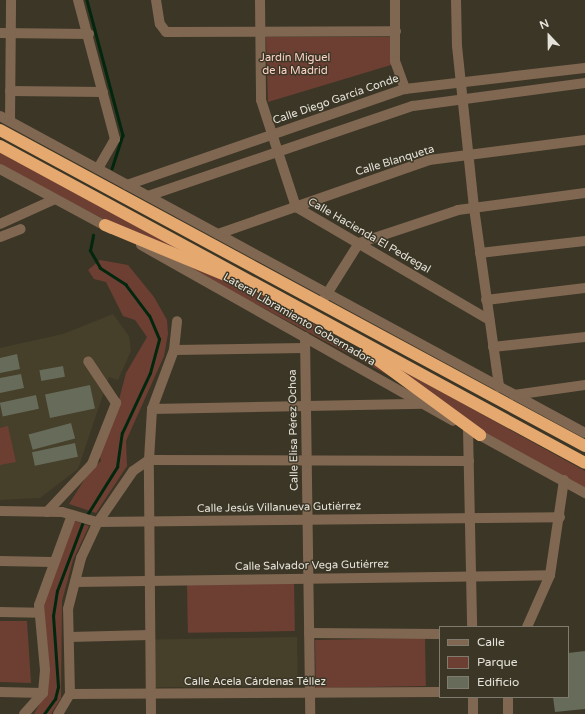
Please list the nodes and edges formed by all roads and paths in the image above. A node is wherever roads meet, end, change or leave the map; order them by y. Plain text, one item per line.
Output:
1 (11, 0) edge
2 (78, 0) edge
3 (156, 0) edge
4 (260, 0) edge
5 (395, 0) edge
6 (456, 0) edge
7 (260, 30) junction
8 (396, 31) junction
9 (0, 33) edge
10 (10, 33) junction
11 (89, 34) junction
12 (585, 68) edge
13 (460, 82) junction
14 (585, 83) edge
15 (405, 89) junction
16 (10, 91) junction
17 (103, 92) junction
18 (462, 102) junction
19 (0, 116) edge
20 (10, 121) junction
21 (0, 130) edge
22 (272, 135) junction
23 (585, 140) edge
24 (0, 146) edge
25 (278, 152) junction
26 (468, 155) junction
27 (0, 169) edge
28 (98, 169) junction
29 (127, 185) junction
30 (585, 193) edge
31 (148, 196) junction
32 (55, 199) junction
33 (296, 207) junction
34 (474, 208) junction
35 (0, 224) edge
36 (105, 225) junction
37 (21, 229) dead end
38 (218, 234) junction
39 (0, 237) edge
40 (585, 241) edge
41 (359, 243) junction
42 (480, 253) junction
43 (585, 288) edge
44 (269, 291) junction
45 (325, 297) junction
46 (486, 300) junction
47 (489, 320) junction
48 (177, 321) dead end
49 (335, 329) junction
50 (305, 337) junction
51 (585, 337) edge
52 (493, 347) junction
53 (305, 348) junction
54 (174, 350) junction
55 (88, 361) dead end
56 (585, 385) edge
57 (498, 387) junction
58 (514, 395) junction
59 (424, 404) junction
60 (306, 406) junction
61 (152, 409) junction
62 (468, 429) junction
63 (585, 433) edge
64 (480, 435) junction
65 (585, 446) edge
66 (149, 460) junction
67 (306, 461) junction
68 (469, 462) junction
69 (585, 463) edge
70 (564, 480) junction
71 (585, 493) edge
72 (0, 511) edge
73 (47, 512) junction
74 (72, 515) junction
75 (560, 517) junction
76 (470, 518) junction
77 (91, 520) junction
78 (307, 520) junction
79 (149, 522) junction
80 (0, 561) edge
81 (52, 562) junction
82 (550, 575) junction
83 (471, 576) junction
84 (308, 578) junction
85 (150, 581) junction
86 (75, 582) junction
87 (0, 612) edge
88 (39, 613) junction
89 (472, 626) edge
90 (527, 626) edge
91 (309, 633) junction
92 (439, 634) edge
93 (150, 636) junction
94 (69, 637) junction
95 (0, 692) edge
96 (439, 692) edge
97 (43, 693) junction
98 (309, 693) junction
99 (70, 694) junction
100 (151, 694) junction
101 (473, 698) edge
102 (508, 698) edge
103 (24, 714) edge
104 (58, 714) edge
105 (151, 714) edge
106 (310, 714) edge
107 (473, 714) edge
108 (508, 714) edge

1 - 10 street
2 - 11 street
3 - 7 street
4 - 7 street, Calle Hacienda El Pedregal
5 - 8 street
6 - 13 street
7 - 8 street
7 - 22 street, Calle Hacienda El Pedregal
8 - 15 street
9 - 10 street
10 - 11 street
10 - 16 street
11 - 17 street
12 - 13 street, Calle Diego García Conde
13 - 15 street, Calle Diego García Conde
13 - 18 street
14 - 18 street
15 - 22 street, Calle Diego García Conde
16 - 17 street
16 - 20 street
17 - 28 street
18 - 25 street
18 - 26 street
19 - 20 street
20 - 28 street
21 - 45 highway
22 - 25 street, Calle Hacienda El Pedregal
22 - 29 street, Calle Diego García Conde
23 - 26 street, Calle Blanqueta
24 - 44 highway
25 - 31 street
25 - 33 street, Calle Hacienda El Pedregal
26 - 33 street, Calle Blanqueta
26 - 34 street
27 - 32 street, Lateral Libramiento Gobernadora
28 - 29 street
29 - 31 street
30 - 34 street
31 - 38 street
32 - 35 street
32 - 36 street, Lateral Libramiento Gobernadora
33 - 38 street, Calle Blanqueta
33 - 41 street, Calle Hacienda El Pedregal
34 - 41 street
34 - 42 street
36 - 44 highway
36 - 50 street, Lateral Libramiento Gobernadora
37 - 39 street
38 - 45 street
40 - 42 street
41 - 45 street
41 - 47 street, Calle Hacienda El Pedregal
42 - 46 street
43 - 46 street
44 - 49 highway
45 - 57 street
45 - 65 highway
46 - 47 street
47 - 52 street
48 - 54 street
49 - 64 highway
49 - 69 highway
50 - 53 street, Calle Elisa Pérez Ochoa
50 - 59 street, Lateral Libramiento Gobernadora
51 - 52 street
52 - 57 street
53 - 54 street
53 - 60 street, Calle Elisa Pérez Ochoa
54 - 61 street
55 - 73 street
56 - 58 street
57 - 58 street
58 - 63 street
59 - 60 street
59 - 62 street, Lateral Libramiento Gobernadora
60 - 61 street
60 - 67 street, Calle Elisa Pérez Ochoa
61 - 66 street
62 - 64 street, Lateral Libramiento Gobernadora
62 - 68 street
64 - 70 street, Lateral Libramiento Gobernadora
66 - 67 street
66 - 77 street
66 - 79 street
67 - 68 street
67 - 78 street, Calle Elisa Pérez Ochoa
68 - 76 street
70 - 71 street, Lateral Libramiento Gobernadora
70 - 75 street
72 - 73 street, Calle Jesús Villanueva Gutiérrez
73 - 74 street, Calle Jesús Villanueva Gutiérrez
74 - 77 street, Calle Jesús Villanueva Gutiérrez
74 - 81 street
75 - 76 street, Calle Jesús Villanueva Gutiérrez
75 - 82 street
76 - 78 street, Calle Jesús Villanueva Gutiérrez
76 - 83 street
77 - 79 street, Calle Jesús Villanueva Gutiérrez
77 - 86 street
78 - 79 street, Calle Jesús Villanueva Gutiérrez
78 - 84 street, Calle Elisa Pérez Ochoa
79 - 85 street
80 - 81 street
81 - 88 street
82 - 83 street, Calle Salvador Vega Gutiérrez
82 - 90 street
83 - 84 street, Calle Salvador Vega Gutiérrez
83 - 89 street
84 - 85 street, Calle Salvador Vega Gutiérrez
84 - 91 street, Calle Elisa Pérez Ochoa
85 - 86 street, Calle Salvador Vega Gutiérrez
85 - 93 street
86 - 94 street
87 - 88 street
88 - 97 street
91 - 92 street
91 - 98 street, Calle Elisa Pérez Ochoa
93 - 94 street
93 - 100 street
94 - 99 street
95 - 97 street
96 - 98 street, Calle Acela Cárdenas Téllez
97 - 103 street
98 - 100 street, Calle Acela Cárdenas Téllez
98 - 106 street, Calle Elisa Pérez Ochoa
99 - 100 street, Calle Acela Cárdenas Téllez
99 - 104 street
100 - 105 street
101 - 107 street
102 - 108 street

